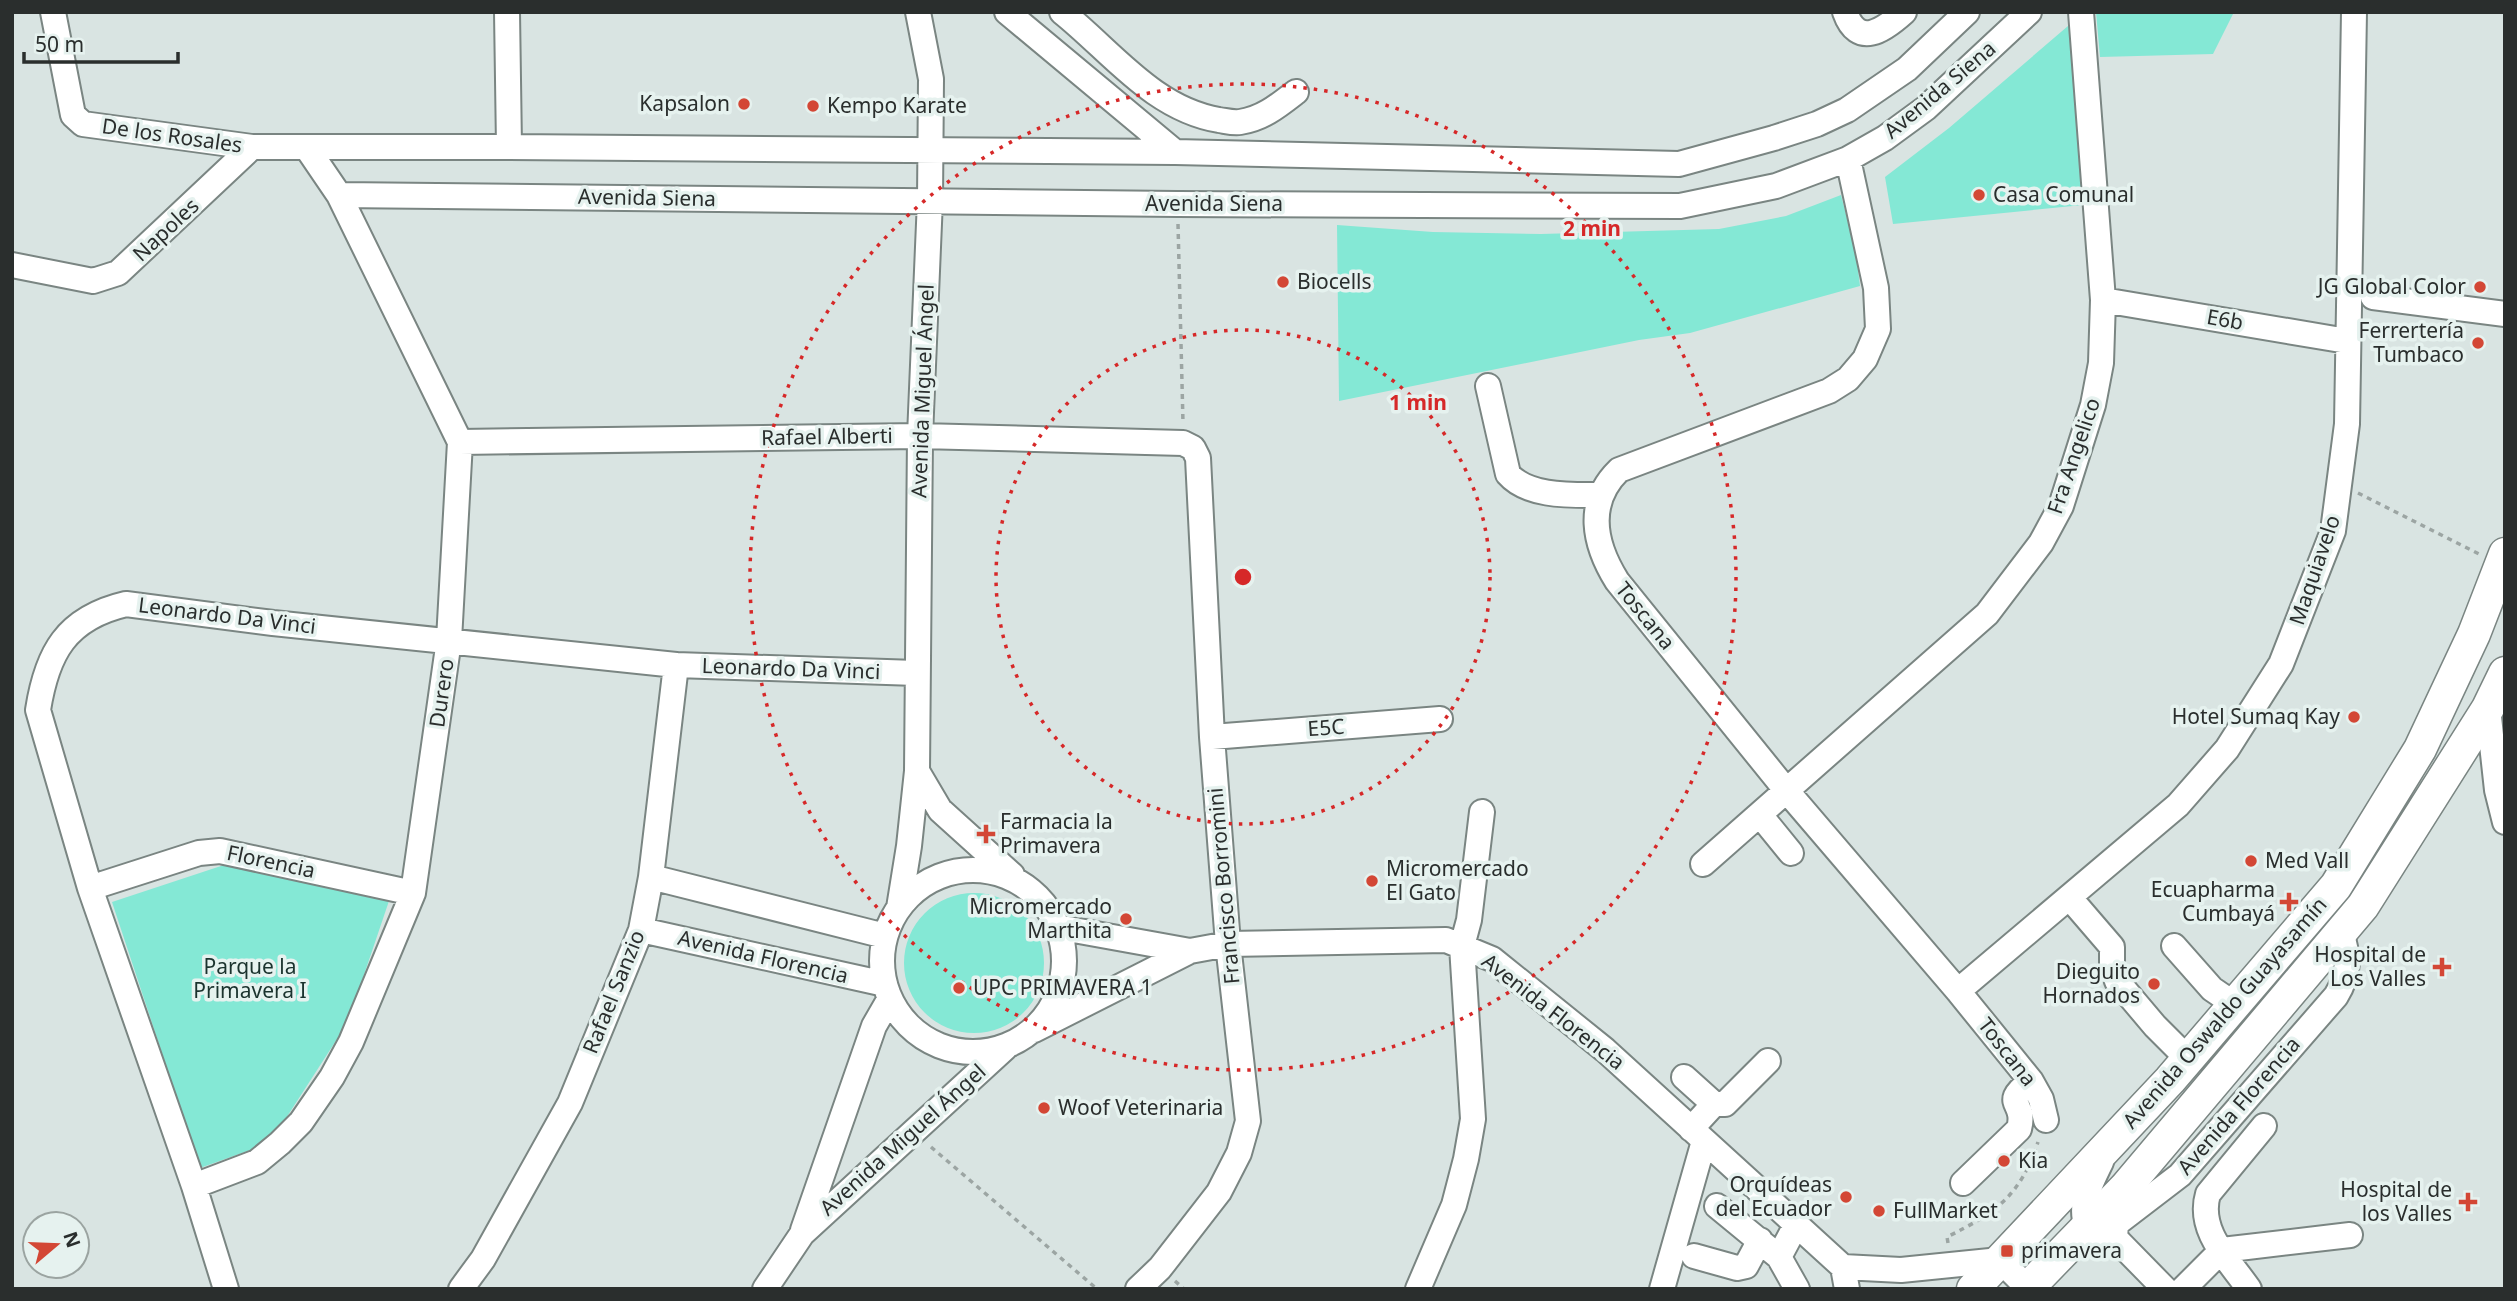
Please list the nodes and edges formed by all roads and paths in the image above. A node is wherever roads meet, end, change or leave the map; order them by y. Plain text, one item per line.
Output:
1 (53, 12) edge
2 (507, 12) edge
3 (918, 12) edge
4 (1007, 12) edge
5 (1062, 12) edge
6 (1845, 12) edge
7 (1903, 12) edge
8 (1968, 12) edge
9 (2029, 12) edge
10 (2081, 12) edge
11 (2354, 12) edge
12 (1296, 92) dead end
13 (252, 147) junction
14 (509, 147) junction
15 (307, 148) junction
16 (930, 151) junction
17 (1175, 152) junction
18 (1848, 159) junction
19 (339, 195) junction
20 (930, 200) junction
21 (1177, 204) junction
22 (12, 265) edge
23 (2373, 297) dead end
24 (2104, 300) junction
25 (2505, 314) edge
26 (2347, 341) junction
27 (1488, 386) dead end
28 (920, 436) junction
29 (460, 442) junction
30 (1188, 446) junction
31 (2341, 484) junction
32 (1600, 495) junction
33 (2503, 560) edge
34 (449, 640) junction
35 (676, 665) junction
36 (916, 673) junction
37 (2505, 673) edge
38 (2488, 708) junction
39 (1440, 719) dead end
40 (1212, 737) junction
41 (917, 771) junction
42 (1786, 790) junction
43 (1482, 812) dead end
44 (1760, 815) junction
45 (2505, 822) edge
46 (1791, 853) dead end
47 (1703, 864) dead end
48 (651, 877) junction
49 (1023, 884) junction
50 (90, 888) junction
51 (413, 893) junction
52 (2069, 897) junction
53 (899, 908) junction
54 (1057, 927) junction
55 (641, 930) junction
56 (2341, 932) junction
57 (885, 936) junction
58 (1227, 944) junction
59 (1462, 946) junction
60 (2174, 946) dead end
61 (1191, 951) junction
62 (1958, 991) junction
63 (887, 992) junction
64 (2234, 1004) junction
65 (1034, 1030) junction
66 (1005, 1047) junction
67 (2188, 1059) junction
68 (1768, 1061) dead end
69 (1684, 1077) dead end
70 (2031, 1081) junction
71 (1714, 1104) junction
72 (2046, 1120) joint
73 (2264, 1126) dead end
74 (913, 1132) junction
75 (1697, 1135) junction
76 (2109, 1145) junction
77 (1963, 1183) dead end
78 (194, 1186) junction
79 (1717, 1206) dead end
80 (1796, 1225) junction
81 (2087, 1229) junction
82 (802, 1234) junction
83 (2350, 1236) dead end
84 (1760, 1240) junction
85 (2222, 1250) junction
86 (1694, 1256) dead end
87 (1779, 1257) junction
88 (2000, 1260) junction
89 (1948, 1265) junction
90 (1845, 1278) edge
91 (226, 1289) edge
92 (461, 1289) edge
93 (765, 1289) edge
94 (1097, 1289) edge
95 (1138, 1289) edge
96 (1418, 1289) edge
97 (1662, 1289) edge
98 (1797, 1289) edge
99 (1973, 1289) edge
100 (2027, 1289) edge
101 (2144, 1289) edge
102 (2165, 1289) edge
103 (2183, 1289) edge
104 (2249, 1289) edge

1 - 13 street, De los Rosales
2 - 14 street
3 - 16 street, Avenida Miguel Ángel
4 - 17 street
5 - 12 street
6 - 7 street
8 - 17 street, Avenida Siena
9 - 18 street, Avenida Siena
10 - 24 street, Fra Angelico
11 - 26 street, Maquiavelo
13 - 15 street
13 - 22 street, Napoles
14 - 15 street, Avenida Siena
14 - 16 street, Avenida Siena
15 - 19 street, Durero
16 - 17 street, Avenida Siena
16 - 20 street, Avenida Miguel Ángel
18 - 21 street, Avenida Siena
18 - 32 street
19 - 20 street, Avenida Siena
19 - 29 street, Durero
20 - 21 street, Avenida Siena
20 - 28 street, Avenida Miguel Ángel
21 - 30 path
23 - 25 street
24 - 26 street, E6b
24 - 42 street, Fra Angelico
26 - 31 street, Maquiavelo
27 - 32 street
28 - 29 street, Rafael Alberti
28 - 30 street, Rafael Alberti
28 - 36 street, Avenida Miguel Ángel
29 - 34 street, Durero
30 - 40 street, Francisco Borromini
31 - 33 path
31 - 52 street, Maquiavelo
32 - 42 street, Toscana
33 - 64 main road, Avenida Oswaldo Guayasamín
34 - 35 street, Leonardo Da Vinci
34 - 50 street, Leonardo Da Vinci
34 - 51 street, Durero
35 - 36 street, Leonardo Da Vinci
35 - 48 street, Rafael Sanzio
36 - 41 street, Avenida Miguel Ángel
37 - 38 main road, Avenida Oswaldo Guayasamín
38 - 45 street
38 - 56 main road, Avenida Oswaldo Guayasamín
39 - 40 street, E5C
40 - 58 street, Francisco Borromini
41 - 49 street, Avenida Miguel Ángel
41 - 53 street, Avenida Miguel Ángel
42 - 44 street, Fra Angelico
42 - 62 street, Toscana
43 - 59 street
44 - 46 street
44 - 47 street, Fra Angelico
48 - 55 street, Rafael Sanzio
48 - 57 street
49 - 53 street
49 - 54 street
50 - 51 street, Florencia
50 - 78 street, Leonardo Da Vinci
51 - 78 street, Durero
52 - 62 street, Maquiavelo
52 - 67 street
53 - 57 street
54 - 61 street, Avenida Florencia
54 - 65 street
55 - 63 street, Avenida Florencia
55 - 92 street, Rafael Sanzio
56 - 81 main road, Avenida Oswaldo Guayasamín
56 - 102 street, Avenida Florencia
57 - 63 street
58 - 59 street, Avenida Florencia
58 - 61 street, Avenida Florencia
58 - 95 street, Francisco Borromini
59 - 75 street, Avenida Florencia
59 - 96 street
60 - 64 street
61 - 65 street, Avenida Florencia
62 - 70 street, Toscana
63 - 66 street
63 - 82 street, Avenida Miguel Ángel
64 - 67 main road, Avenida Oswaldo Guayasamín
65 - 66 street
66 - 74 street, Avenida Miguel Ángel
67 - 76 main road, Avenida Oswaldo Guayasamín
68 - 71 street
69 - 71 street
70 - 72 street, Toscana
70 - 77 street
71 - 75 street
72 - 89 path
73 - 85 street
74 - 82 street, Avenida Miguel Ángel
74 - 94 path
75 - 80 street, Avenida Florencia
75 - 97 street
76 - 81 street
76 - 88 main road, Avenida Oswaldo Guayasamín
78 - 91 street, Leonardo Da Vinci
79 - 84 street
80 - 87 street
80 - 90 street, Avenida Florencia
81 - 100 main road, Avenida Oswaldo Guayasamín
81 - 101 street
82 - 93 street, Avenida Miguel Ángel
83 - 85 street
84 - 86 street
84 - 87 street
85 - 103 street
85 - 104 street
87 - 98 street
88 - 89 street, Avenida Florencia
88 - 99 main road, Avenida Oswaldo Guayasamín
88 - 100 street
89 - 90 street, Avenida Florencia

